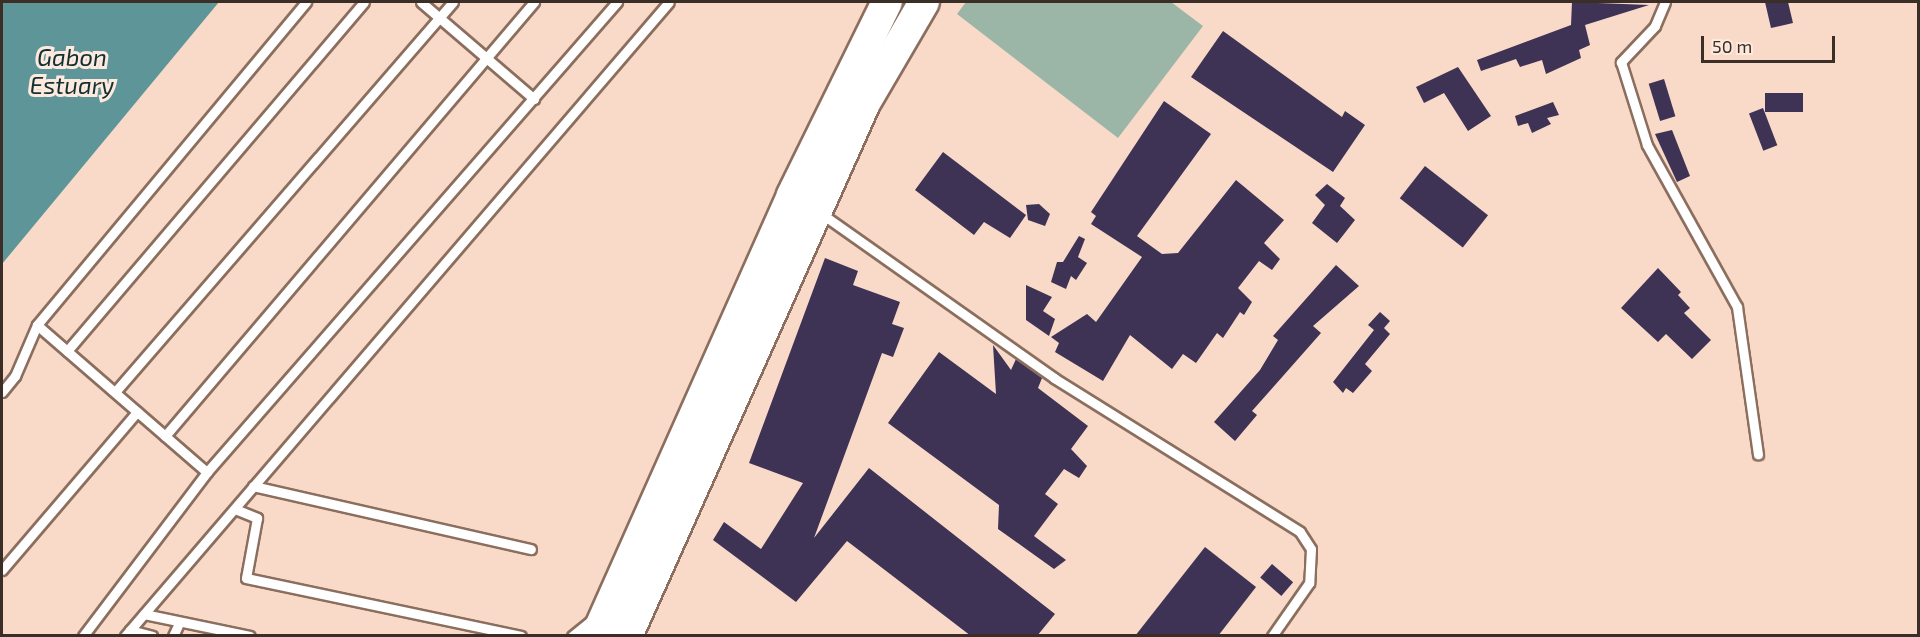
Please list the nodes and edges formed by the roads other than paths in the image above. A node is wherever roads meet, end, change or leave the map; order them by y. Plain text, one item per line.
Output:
1 (306, 2) edge
2 (364, 2) edge
3 (422, 2) edge
4 (453, 2) edge
5 (534, 2) edge
6 (617, 2) edge
7 (669, 2) edge
8 (886, 2) edge
9 (924, 2) edge
10 (1665, 2) edge
11 (440, 18) junction
12 (486, 58) junction
13 (534, 99) junction
14 (804, 202) junction
15 (37, 325) junction
16 (68, 351) junction
17 (2, 392) edge
18 (115, 392) junction
19 (137, 412) junction
20 (165, 436) junction
21 (1758, 455) dead end
22 (207, 472) junction
23 (253, 486) junction
24 (235, 509) junction
25 (531, 549) dead end
26 (2, 570) edge
27 (610, 605) junction
28 (144, 614) junction
29 (179, 623) junction
30 (127, 633) edge
31 (83, 636) edge
32 (152, 636) edge
33 (173, 636) edge
34 (250, 636) edge
35 (520, 636) edge
36 (572, 636) edge
37 (596, 636) edge
38 (627, 636) edge
39 (1272, 636) edge

1 - 15 lane
2 - 16 lane
3 - 11 lane
4 - 11 lane
5 - 12 lane
6 - 13 lane
7 - 23 lane
8 - 14 highway
9 - 14 highway
10 - 21 lane
11 - 12 lane
11 - 18 lane
12 - 13 lane
12 - 20 lane
13 - 22 lane
14 - 27 highway
14 - 38 highway
14 - 39 lane
15 - 16 lane
15 - 17 lane
16 - 18 lane
18 - 19 lane
19 - 20 lane
19 - 26 lane
20 - 22 lane
22 - 31 lane
23 - 24 lane
23 - 25 lane
24 - 28 lane
24 - 35 lane
27 - 36 lane
27 - 37 highway
28 - 29 lane
28 - 30 lane
29 - 33 lane
29 - 34 lane
30 - 32 lane

